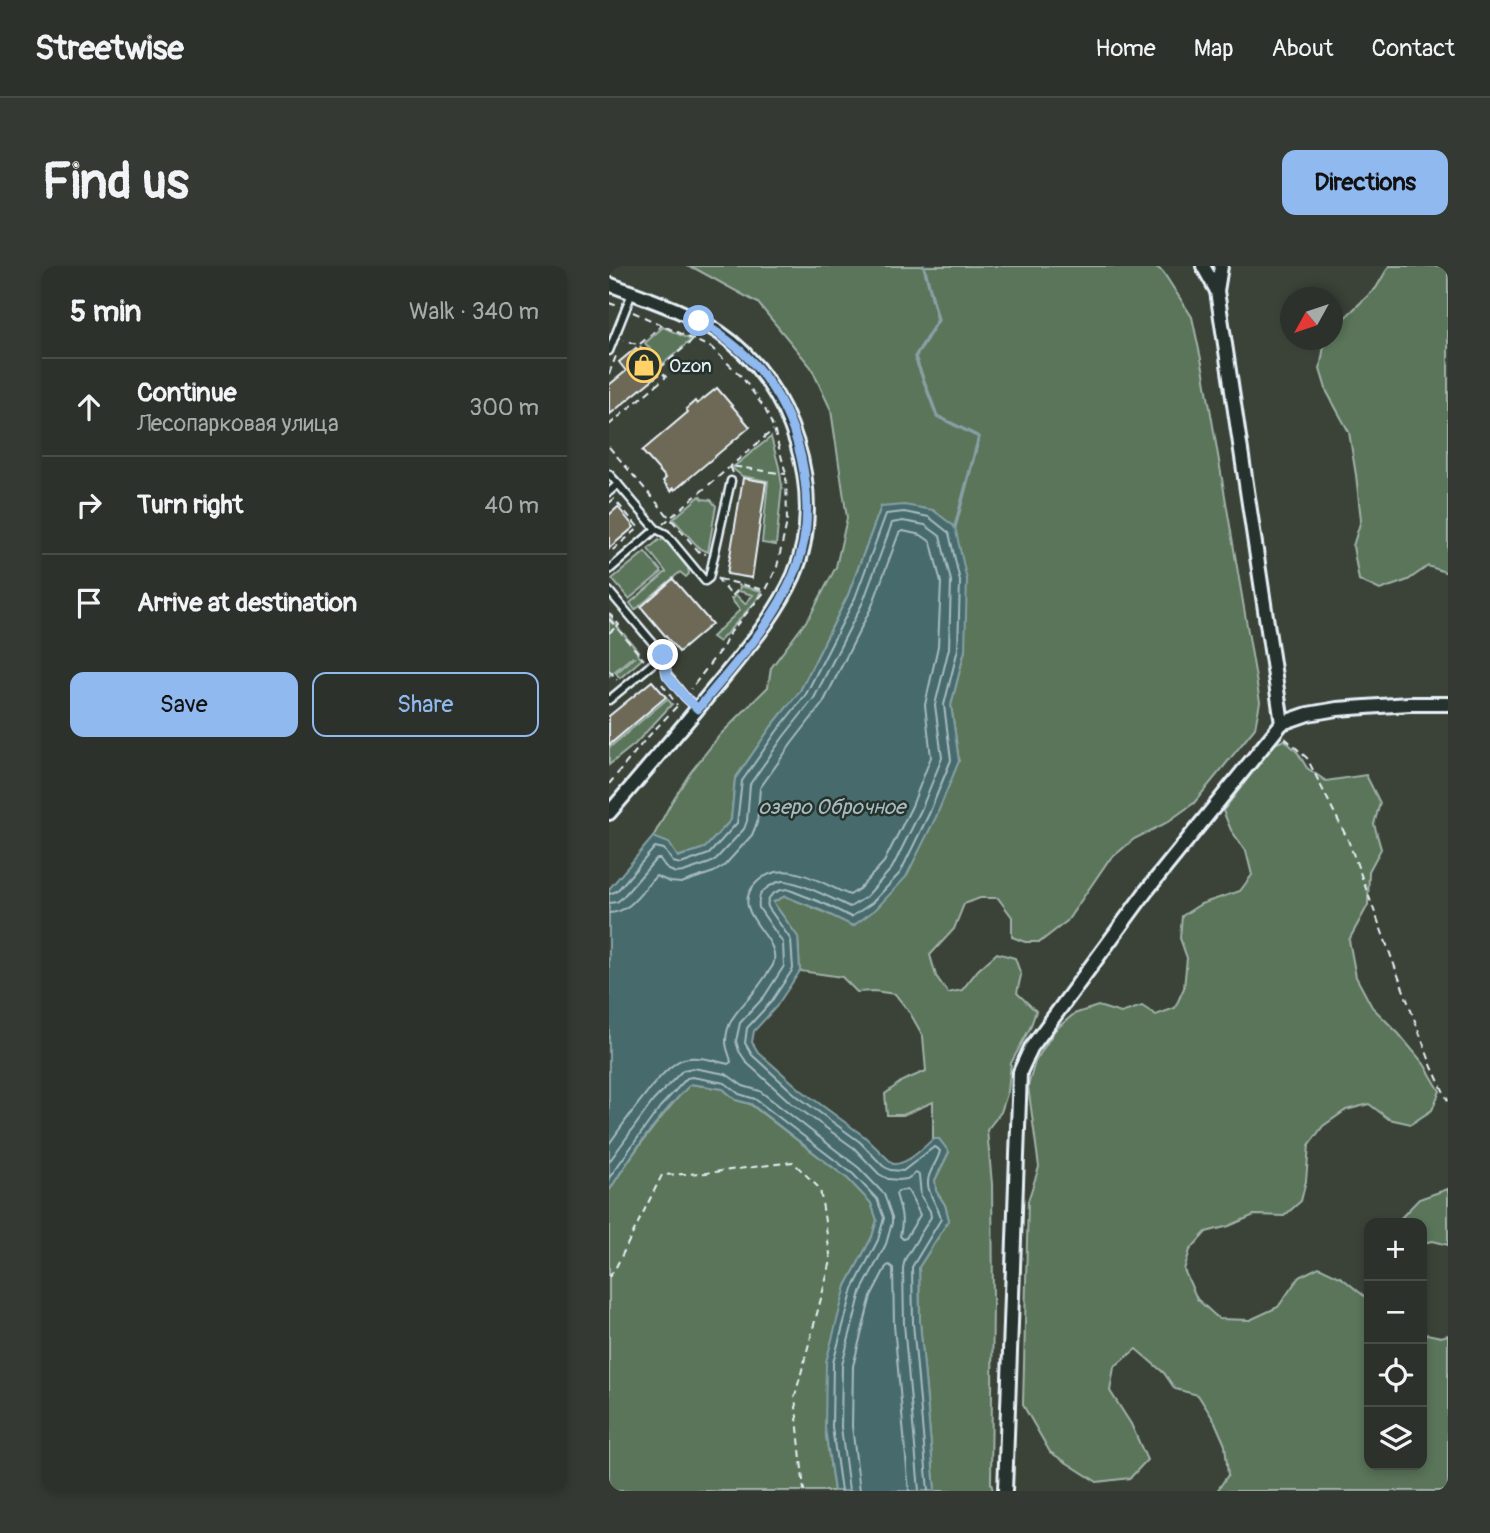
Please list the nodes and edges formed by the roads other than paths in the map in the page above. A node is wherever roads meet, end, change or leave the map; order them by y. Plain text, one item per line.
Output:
1 (1203, 266) edge
2 (1220, 266) edge
3 (609, 284) edge
4 (1217, 291) junction
5 (632, 293) junction
6 (609, 351) edge
7 (609, 474) edge
8 (733, 479) road end
9 (618, 484) junction
10 (609, 492) edge
11 (656, 529) junction
12 (609, 570) edge
13 (609, 592) edge
14 (663, 655) junction
15 (609, 700) edge
16 (1448, 704) edge
17 (698, 709) junction
18 (1279, 727) junction
19 (609, 813) edge
20 (1005, 1491) edge

1 - 4 street
2 - 4 street
3 - 5 street
4 - 18 street
5 - 6 lane
5 - 17 street
7 - 9 lane
8 - 11 lane
9 - 10 lane
9 - 11 lane
11 - 12 lane
13 - 14 lane
14 - 15 lane
14 - 17 lane
16 - 18 street
17 - 19 street
18 - 20 street

